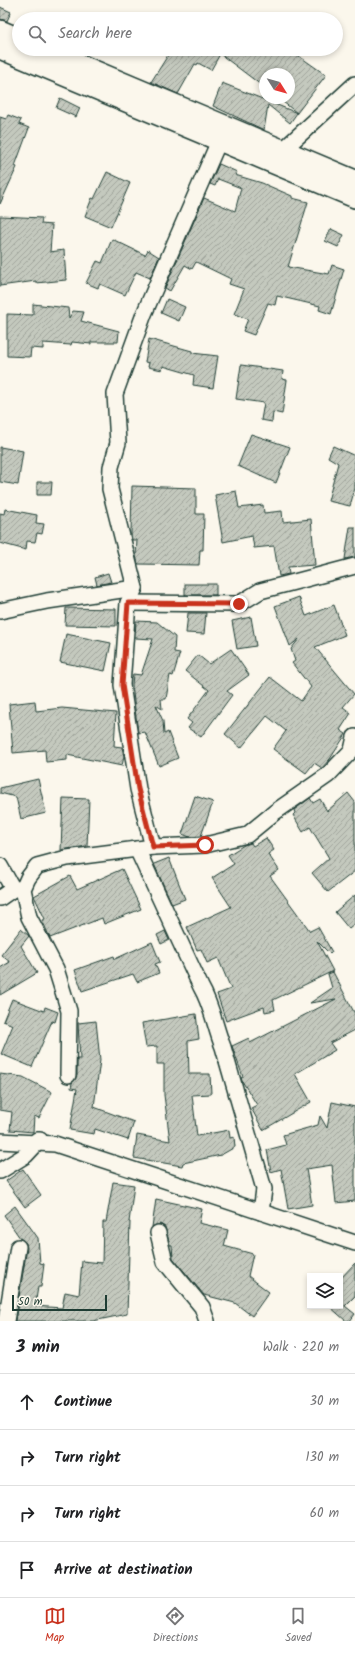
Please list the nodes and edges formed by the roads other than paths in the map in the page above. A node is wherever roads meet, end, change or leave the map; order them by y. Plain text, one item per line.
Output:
1 (0, 30) edge
2 (12, 35) edge
3 (0, 49) edge
4 (12, 54) edge
5 (17, 56) edge
6 (61, 56) edge
7 (355, 84) edge
8 (219, 141) junction
9 (283, 150) junction
10 (355, 180) edge
11 (355, 198) edge
12 (355, 566) edge
13 (135, 588) junction
14 (128, 603) junction
15 (0, 611) edge
16 (355, 738) edge
17 (153, 847) junction
18 (137, 849) junction
19 (0, 866) edge
20 (18, 889) junction
21 (0, 898) edge
22 (68, 1075) dead end
23 (3, 1141) edge
24 (0, 1171) edge
25 (261, 1212) junction
26 (158, 1233) dead end
27 (355, 1243) edge
28 (18, 1247) dead end
29 (6, 1321) edge
30 (207, 1321) edge

1 - 2 street
3 - 4 street
5 - 8 street
6 - 9 street
7 - 9 street
8 - 11 street
8 - 13 street
9 - 10 street
12 - 14 street
13 - 14 street
13 - 15 street
14 - 17 street
16 - 17 street
17 - 18 street
18 - 20 street
18 - 25 street
19 - 20 street
20 - 21 street
20 - 22 street
23 - 24 street
23 - 25 street
25 - 27 street
26 - 30 street
28 - 29 street

